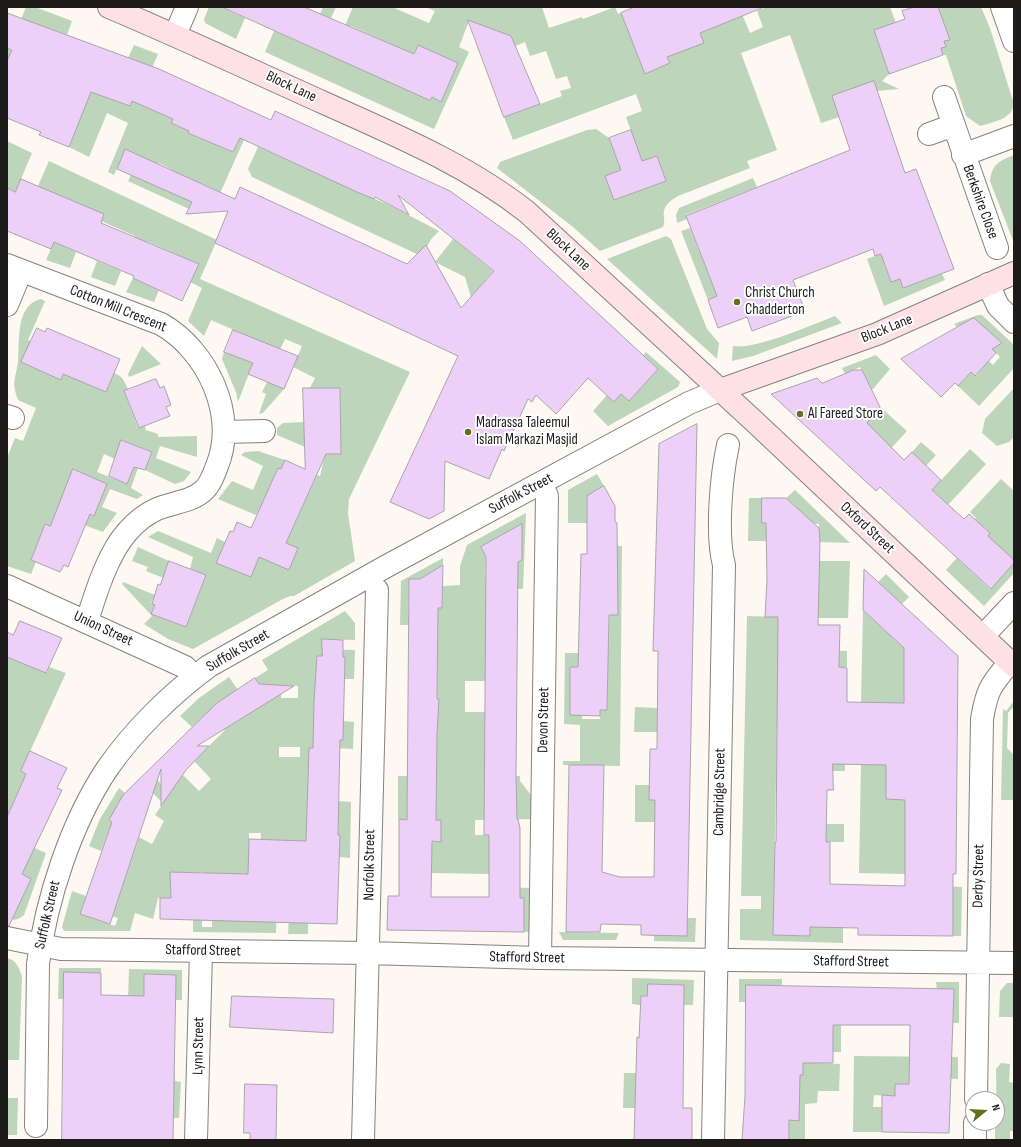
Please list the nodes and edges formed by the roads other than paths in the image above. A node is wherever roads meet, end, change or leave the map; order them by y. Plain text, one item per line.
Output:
1 (109, 7) edge
2 (187, 7) edge
3 (1002, 7) edge
4 (175, 35) junction
5 (1014, 41) edge
6 (944, 97) dead end
7 (954, 125) junction
8 (929, 134) dead end
9 (1014, 136) edge
10 (964, 155) junction
11 (997, 248) dead end
12 (14, 268) edge
13 (1014, 273) edge
14 (988, 284) junction
15 (7, 305) edge
16 (1014, 322) edge
17 (720, 390) junction
18 (264, 430) dead end
19 (224, 432) junction
20 (728, 445) dead end
21 (541, 484) junction
22 (7, 586) edge
23 (377, 590) dead end
24 (1014, 603) edge
25 (87, 621) junction
26 (983, 636) junction
27 (1012, 664) edge
28 (195, 677) junction
29 (7, 938) edge
30 (40, 945) junction
31 (201, 951) junction
32 (368, 953) junction
33 (540, 958) junction
34 (717, 960) junction
35 (978, 963) junction
36 (1014, 963) edge
37 (976, 1091) edge
38 (36, 1126) dead end
39 (196, 1140) edge
40 (363, 1140) edge
41 (713, 1140) edge

1 - 4 main road, Block Lane
2 - 4 street
3 - 5 street
4 - 17 main road, Block Lane
6 - 7 street, Berkshire Close
7 - 8 street
7 - 10 street, Berkshire Close
9 - 10 street, Berkshire Close
10 - 11 street, Berkshire Close
12 - 15 street, Cotton Mill Crescent
12 - 19 street, Cotton Mill Crescent
13 - 14 main road, Block Lane
14 - 16 street
14 - 17 main road, Block Lane
17 - 21 street, Suffolk Street
17 - 26 main road, Oxford Street
18 - 19 street
19 - 25 street, Cotton Mill Crescent
20 - 34 street, Cambridge Street
21 - 28 street, Suffolk Street
21 - 33 street, Devon Street
22 - 25 street, Union Street
23 - 32 street, Norfolk Street
24 - 26 street
25 - 28 street, Union Street
26 - 27 main road, Oxford Street
27 - 35 street, Derby Street
28 - 30 street, Suffolk Street
29 - 30 street, Stafford Street
30 - 31 street, Stafford Street
30 - 38 street, Suffolk Street
31 - 32 street, Stafford Street
31 - 39 street, Lynn Street
32 - 33 street, Stafford Street
32 - 40 street, Norfolk Street
33 - 34 street, Stafford Street
34 - 35 street, Stafford Street
34 - 41 street, Cambridge Street
35 - 36 street, Stafford Street
35 - 37 street, Derby Street

